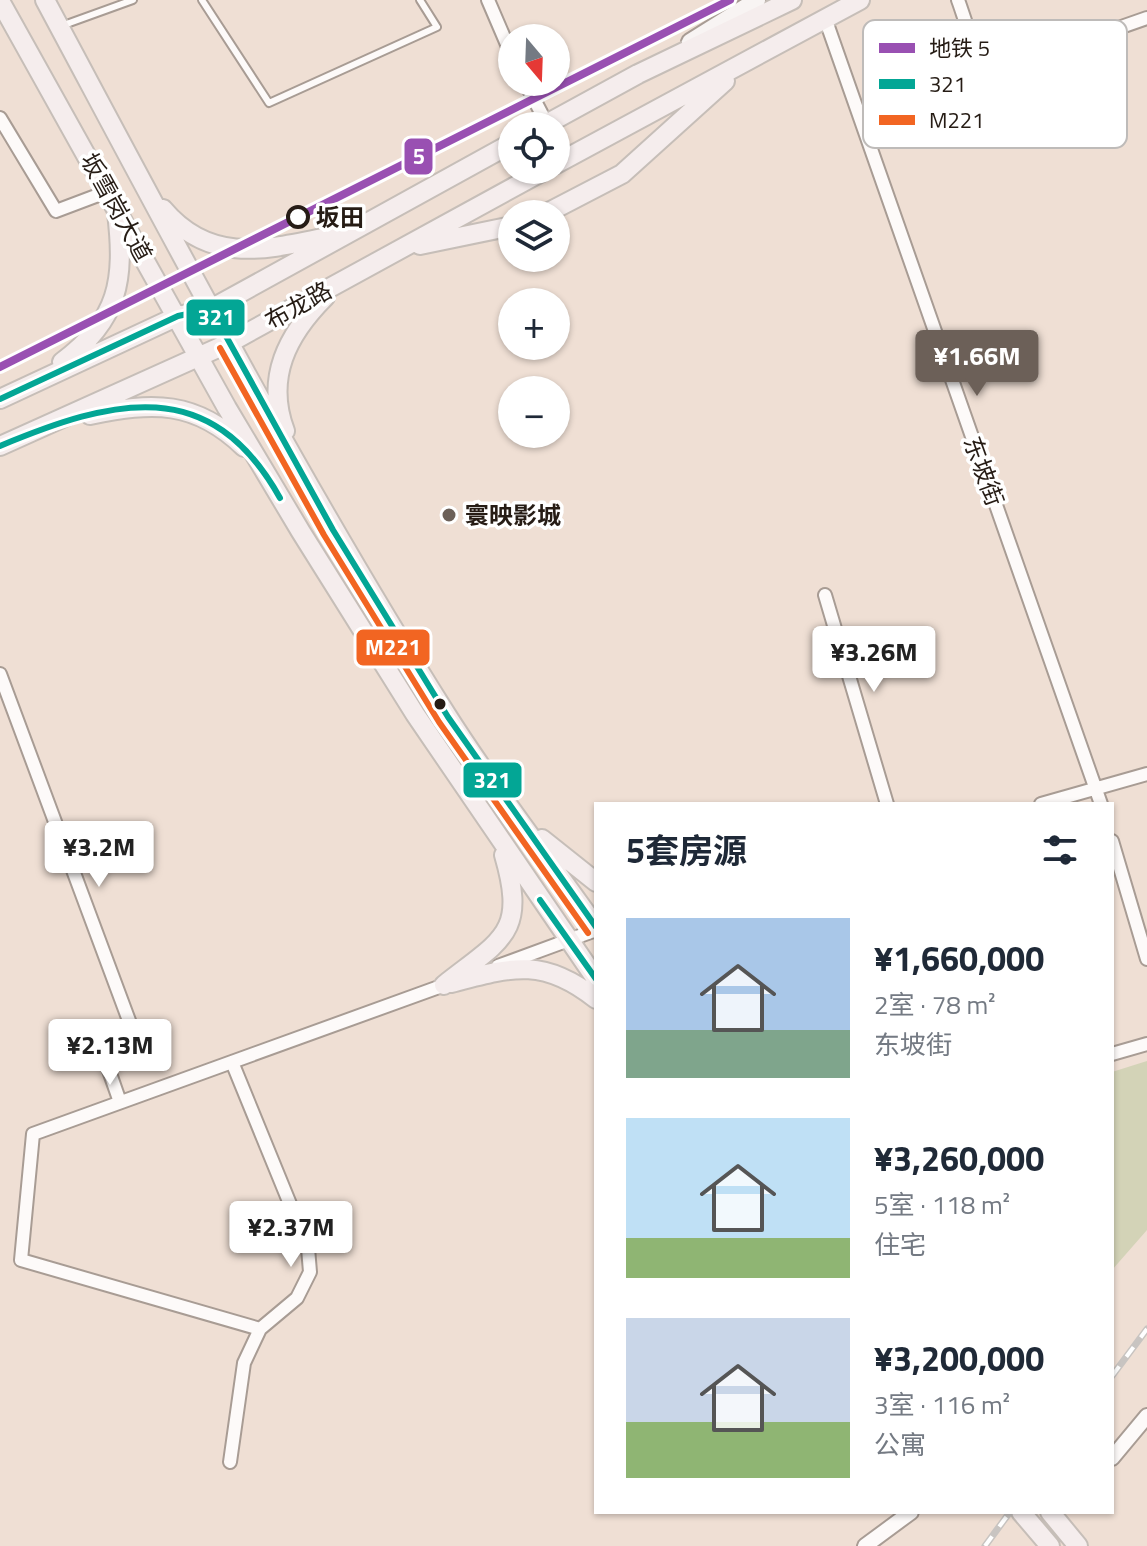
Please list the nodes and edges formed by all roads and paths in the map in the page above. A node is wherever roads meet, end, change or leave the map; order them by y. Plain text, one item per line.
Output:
1 (45, 0) edge
2 (133, 0) edge
3 (202, 0) edge
4 (420, 0) edge
5 (488, 0) edge
6 (757, 0) edge
7 (792, 0) edge
8 (860, 0) edge
9 (958, 0) edge
10 (0, 1) edge
11 (825, 18) junction
12 (1147, 18) edge
13 (966, 20) edge
14 (498, 24) edge
15 (1127, 25) edge
16 (59, 26) junction
17 (748, 60) junction
18 (638, 74) junction
19 (569, 112) edge
20 (0, 118) edge
21 (863, 126) edge
22 (871, 148) edge
23 (498, 151) edge
24 (570, 156) edge
25 (519, 184) edge
26 (147, 190) junction
27 (112, 197) junction
28 (570, 201) edge
29 (498, 229) edge
30 (350, 232) junction
31 (398, 250) junction
32 (342, 280) junction
33 (211, 309) junction
34 (178, 316) junction
35 (229, 343) junction
36 (200, 358) junction
37 (34, 383) junction
38 (0, 399) edge
39 (58, 421) junction
40 (0, 446) edge
41 (258, 460) junction
42 (300, 471) junction
43 (825, 595) dead end
44 (0, 674) edge
45 (1147, 774) edge
46 (1096, 788) junction
47 (886, 802) edge
48 (1048, 802) edge
49 (1100, 802) edge
50 (523, 823) junction
51 (499, 837) junction
52 (1114, 848) edge
53 (594, 880) edge
54 (594, 925) edge
55 (594, 929) edge
56 (567, 941) junction
57 (1147, 959) edge
58 (594, 976) edge
59 (444, 985) junction
60 (594, 998) edge
61 (1147, 1044) edge
62 (1114, 1053) edge
63 (232, 1062) junction
64 (120, 1102) junction
65 (260, 1329) junction
66 (1147, 1416) edge
67 (1114, 1456) edge
68 (230, 1462) dead end
69 (908, 1514) edge
70 (1023, 1514) edge
71 (1058, 1516) edge
72 (865, 1546) edge
73 (1050, 1546) edge
74 (1078, 1546) edge

1 - 16 main road, 坂雪岗大道
2 - 16 lane
3 - 4 lane
5 - 14 street
6 - 18 main road
7 - 18 main road
8 - 11 main road
9 - 13 street
10 - 27 main road, 坂雪岗大道
11 - 17 main road
11 - 21 street, 东坡街
12 - 15 street
16 - 26 main road, 坂雪岗大道
17 - 24 main road
17 - 28 main road
18 - 19 main road
20 - 27 street
22 - 46 street, 东坡街
23 - 30 main road, 布龙路
25 - 31 main road, 布龙路
26 - 30 main road
26 - 33 main road, 坂雪岗大道
27 - 34 main road, 坂雪岗大道
27 - 37 main road
29 - 31 main road
30 - 33 main road, 布龙路
31 - 32 main road, 布龙路
32 - 35 main road, 布龙路
32 - 42 main road
33 - 34 main road, 布龙路
33 - 35 main road, 坂雪岗大道
34 - 36 main road, 坂雪岗大道
34 - 37 main road, 布龙路
35 - 36 main road, 布龙路
35 - 42 main road, 坂雪岗大道
36 - 39 main road, 布龙路
36 - 41 main road, 坂雪岗大道
37 - 38 main road, 布龙路
39 - 40 main road, 布龙路
39 - 41 main road
41 - 51 main road, 坂雪岗大道
42 - 50 main road, 坂雪岗大道
43 - 47 street
44 - 64 street
45 - 46 street
46 - 48 street
46 - 49 street, 东坡街
50 - 53 main road
50 - 54 main road, 坂雪岗大道
51 - 56 main road, 坂雪岗大道
51 - 59 main road
52 - 57 street
55 - 56 street
56 - 58 main road, 坂雪岗大道
56 - 59 street
59 - 60 main road
59 - 63 street
61 - 62 street
63 - 64 street
63 - 65 street
64 - 65 street
65 - 68 street
66 - 67 street
69 - 72 street
70 - 73 main road
71 - 74 main road

